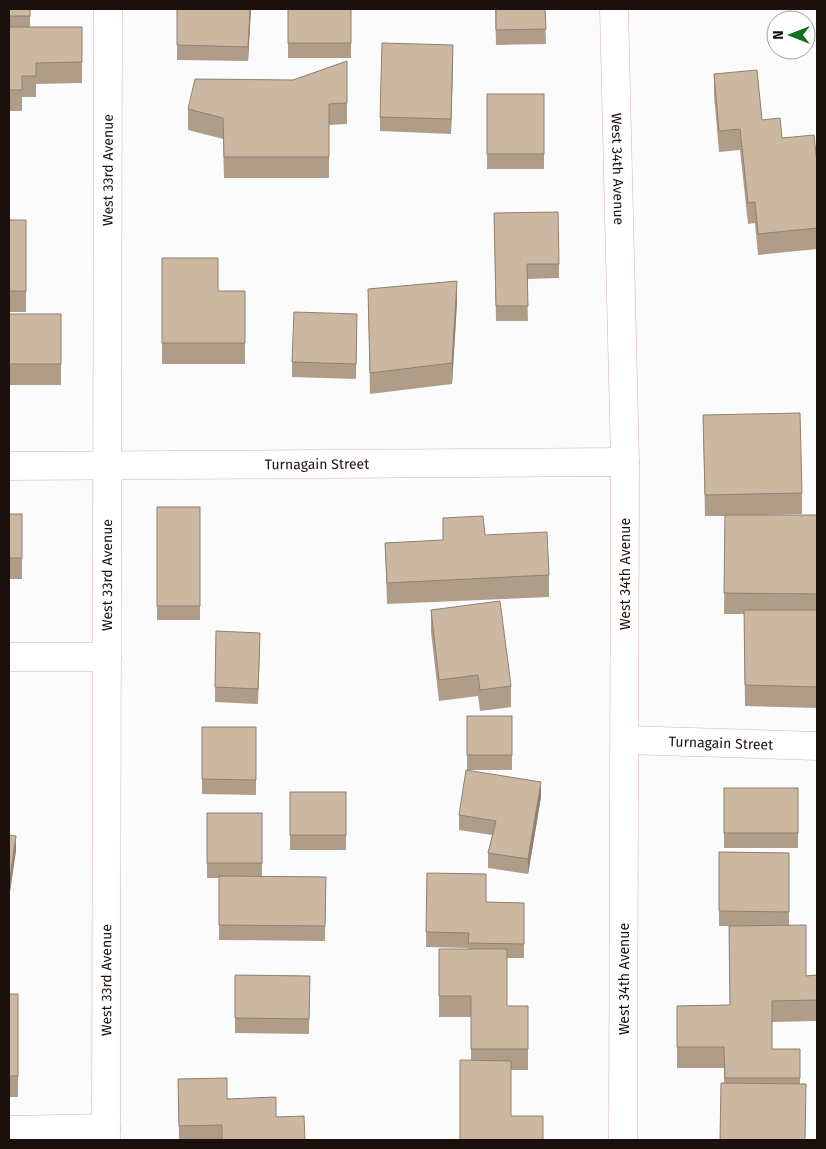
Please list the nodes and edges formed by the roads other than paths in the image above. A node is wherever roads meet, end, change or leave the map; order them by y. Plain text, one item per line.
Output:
1 (108, 9) edge
2 (614, 9) edge
3 (625, 462) junction
4 (9, 466) edge
5 (108, 466) junction
6 (107, 656) junction
7 (9, 657) edge
8 (624, 740) junction
9 (817, 746) edge
10 (9, 1130) edge
11 (106, 1134) edge
12 (623, 1140) edge

1 - 5 street, West 33rd Avenue
2 - 3 street, West 34th Avenue
3 - 5 street, Turnagain Street
3 - 8 street, West 34th Avenue
4 - 5 street, Turnagain Street
5 - 6 street, West 33rd Avenue
6 - 7 street
6 - 11 street, West 33rd Avenue
8 - 9 street, Turnagain Street
8 - 12 street, West 34th Avenue
10 - 11 street

